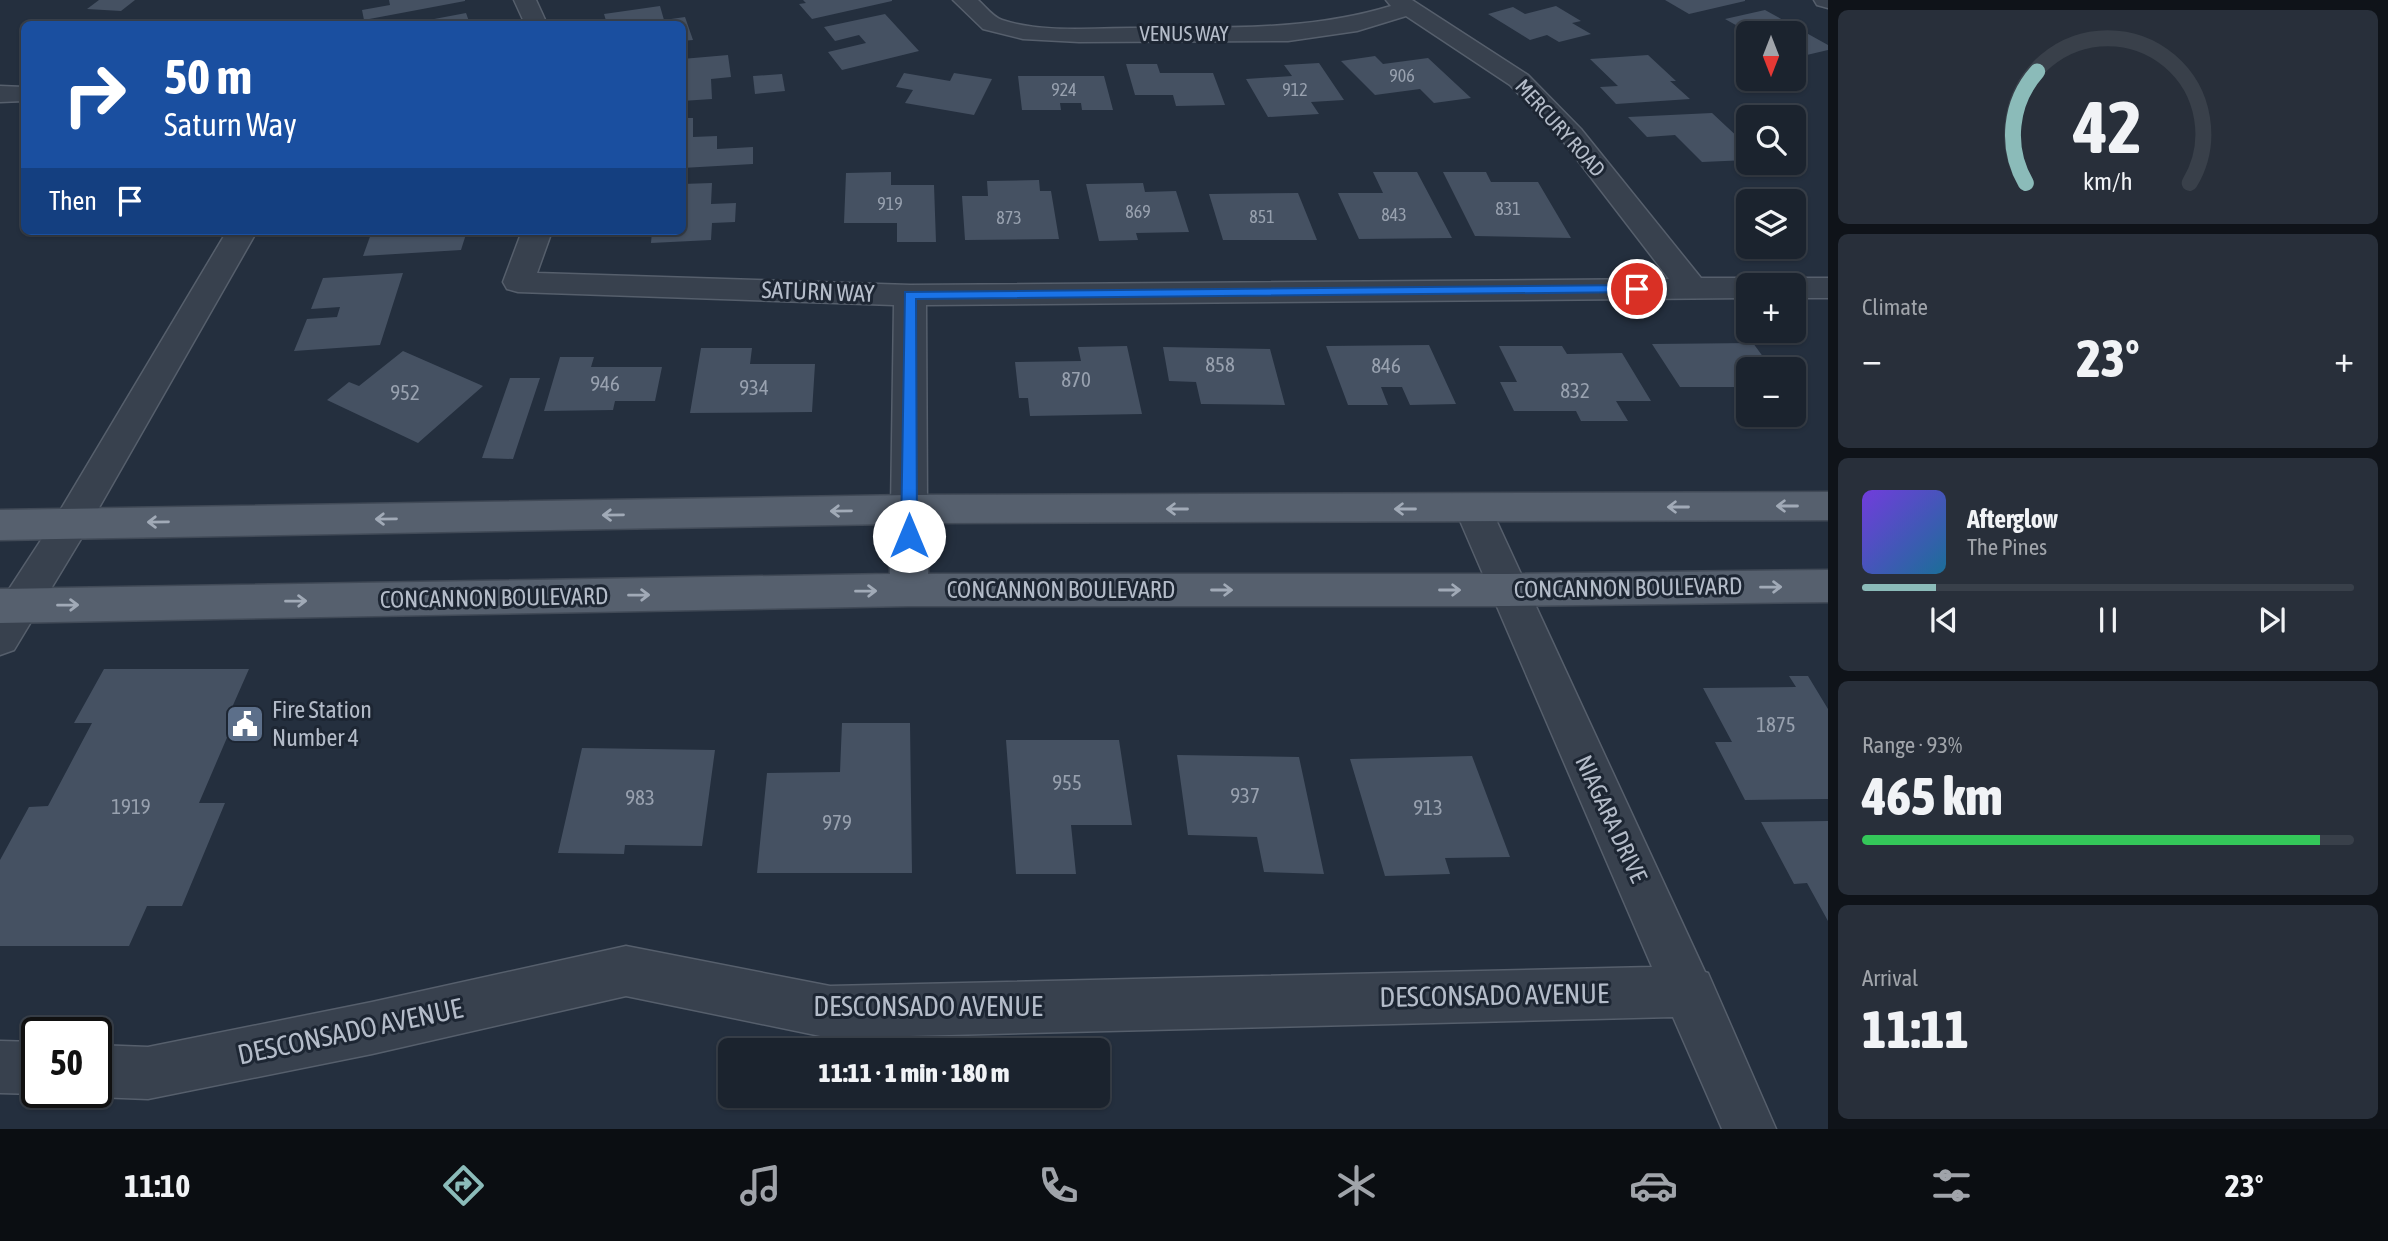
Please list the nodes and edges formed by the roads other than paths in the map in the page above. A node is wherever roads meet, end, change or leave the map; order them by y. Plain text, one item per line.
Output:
1 (525, 0) edge
2 (964, 0) edge
3 (1404, 4) edge
4 (535, 21) edge
5 (0, 94) edge
6 (21, 94) edge
7 (240, 235) edge
8 (536, 235) edge
9 (1736, 288) edge
10 (1806, 288) edge
11 (1828, 288) edge
12 (1693, 289) junction
13 (910, 295) junction
14 (1828, 506) edge
15 (909, 509) junction
16 (1473, 509) junction
17 (71, 524) junction
18 (0, 525) edge
19 (1828, 586) edge
20 (909, 590) junction
21 (1507, 590) junction
22 (10, 606) edge
23 (0, 638) edge
24 (1690, 991) junction
25 (0, 1067) edge
26 (21, 1068) edge
27 (112, 1072) edge
28 (1749, 1129) edge

1 - 4 street
2 - 3 street, VENUS WAY
3 - 12 street, MERCURY ROAD
5 - 6 street
7 - 17 street
8 - 13 street, SATURN WAY
9 - 12 street, SATURN WAY
10 - 11 street
12 - 13 street, SATURN WAY
13 - 15 street
14 -> 16 main road
16 -> 15 main road
15 -> 17 main road
15 - 20 main road
16 - 21 street, NIAGARA DRIVE
17 - 18 main road
17 - 22 street
21 -> 19 main road, CONCANNON BOULEVARD
20 -> 21 main road, CONCANNON BOULEVARD
22 -> 20 main road, CONCANNON BOULEVARD
21 - 24 street, NIAGARA DRIVE
22 - 23 street
24 - 27 street, DESCONSADO AVENUE
24 - 28 street, NIAGARA DRIVE
25 - 26 street

